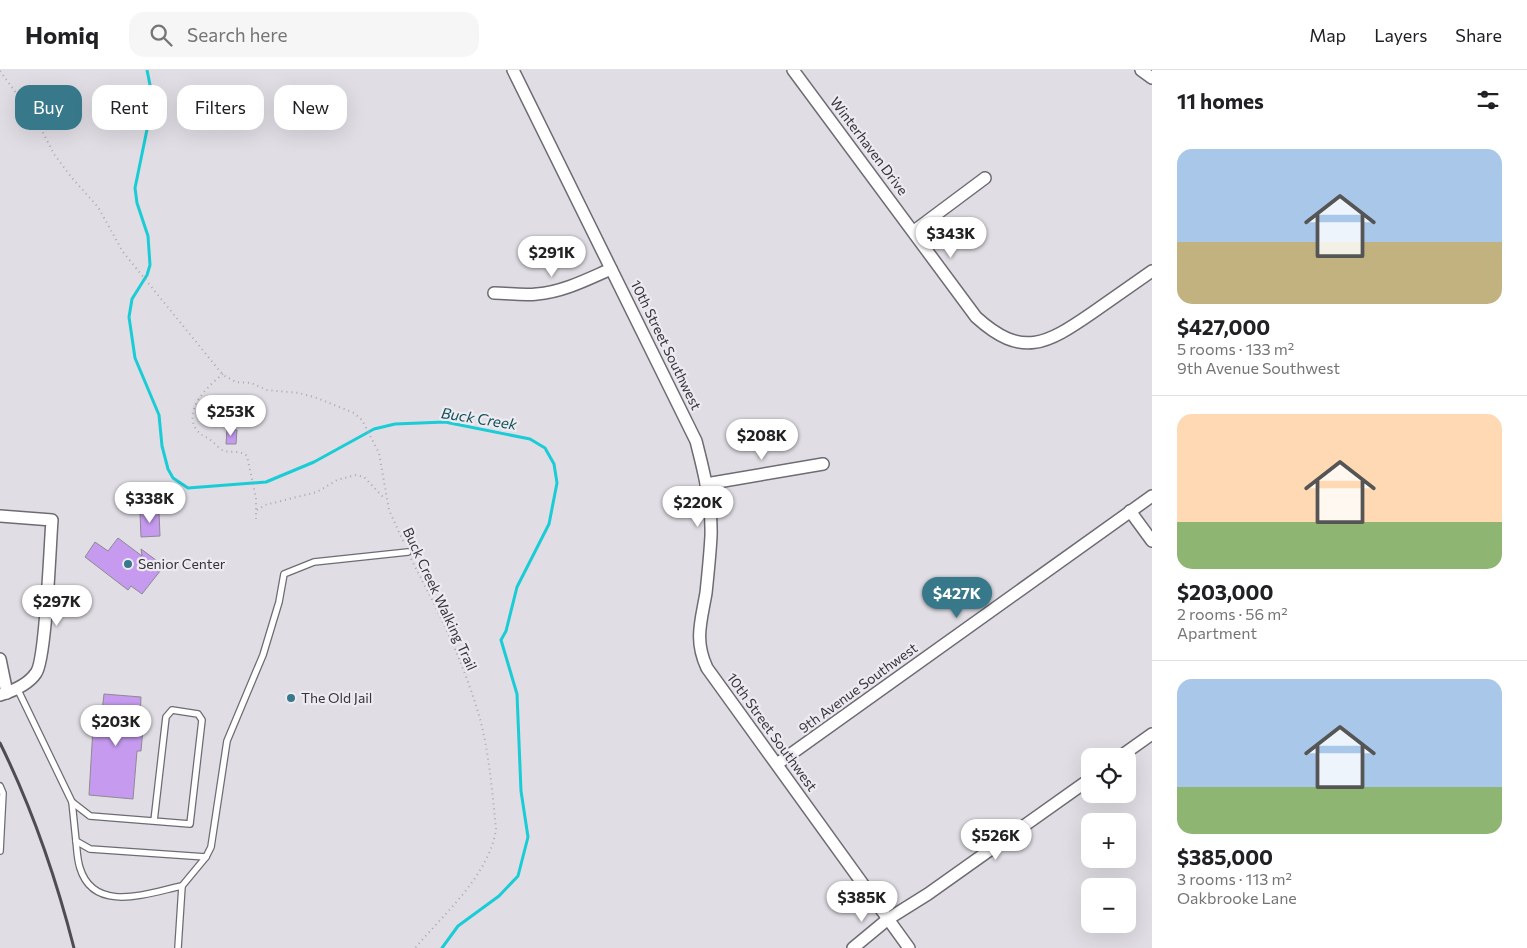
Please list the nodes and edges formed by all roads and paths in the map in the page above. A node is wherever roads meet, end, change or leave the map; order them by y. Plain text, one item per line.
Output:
1 (513, 70) edge
2 (793, 70) edge
3 (1142, 70) edge
4 (0, 71) edge
5 (1152, 78) edge
6 (985, 178) dead end
7 (914, 231) junction
8 (612, 269) junction
9 (1152, 271) edge
10 (494, 293) dead end
11 (223, 374) junction
12 (823, 464) dead end
13 (706, 484) junction
14 (1152, 496) edge
15 (386, 501) junction
16 (257, 510) junction
17 (1130, 511) junction
18 (0, 516) edge
19 (256, 519) dead end
20 (1152, 541) edge
21 (408, 552) junction
22 (0, 659) edge
23 (8, 692) edge
24 (1152, 734) edge
25 (1132, 748) edge
26 (777, 764) junction
27 (1081, 785) edge
28 (0, 786) edge
29 (72, 802) junction
30 (154, 821) junction
31 (76, 840) junction
32 (0, 852) edge
33 (206, 857) junction
34 (182, 886) junction
35 (888, 919) junction
36 (178, 948) edge
37 (415, 948) edge
38 (853, 948) edge
39 (909, 948) edge

1 - 8 street, 10th Street Southwest
2 - 7 street, Winterhaven Drive
3 - 5 street
4 - 11 path
6 - 7 street
7 - 9 street, Winterhaven Drive
8 - 10 street
8 - 13 street, 10th Street Southwest
11 - 15 path, Buck Creek Walking Trail
11 - 16 path
12 - 13 street
13 - 26 street, 10th Street Southwest
14 - 17 street, 9th Avenue Southwest
15 - 16 path
15 - 21 path, Buck Creek Walking Trail
16 - 19 path
17 - 20 street
17 - 26 street, 9th Avenue Southwest
18 - 23 street
21 - 33 lane
21 - 37 path, Buck Creek Walking Trail
22 - 23 street
23 - 29 lane
24 - 25 street
26 - 35 street, 10th Street Southwest
27 - 35 street
28 - 32 lane
29 - 30 lane
29 - 31 lane
30 - 30 lane
31 - 33 lane
31 - 34 lane
33 - 34 lane
34 - 36 lane
35 - 38 street
35 - 39 street, 10th Street Southwest

